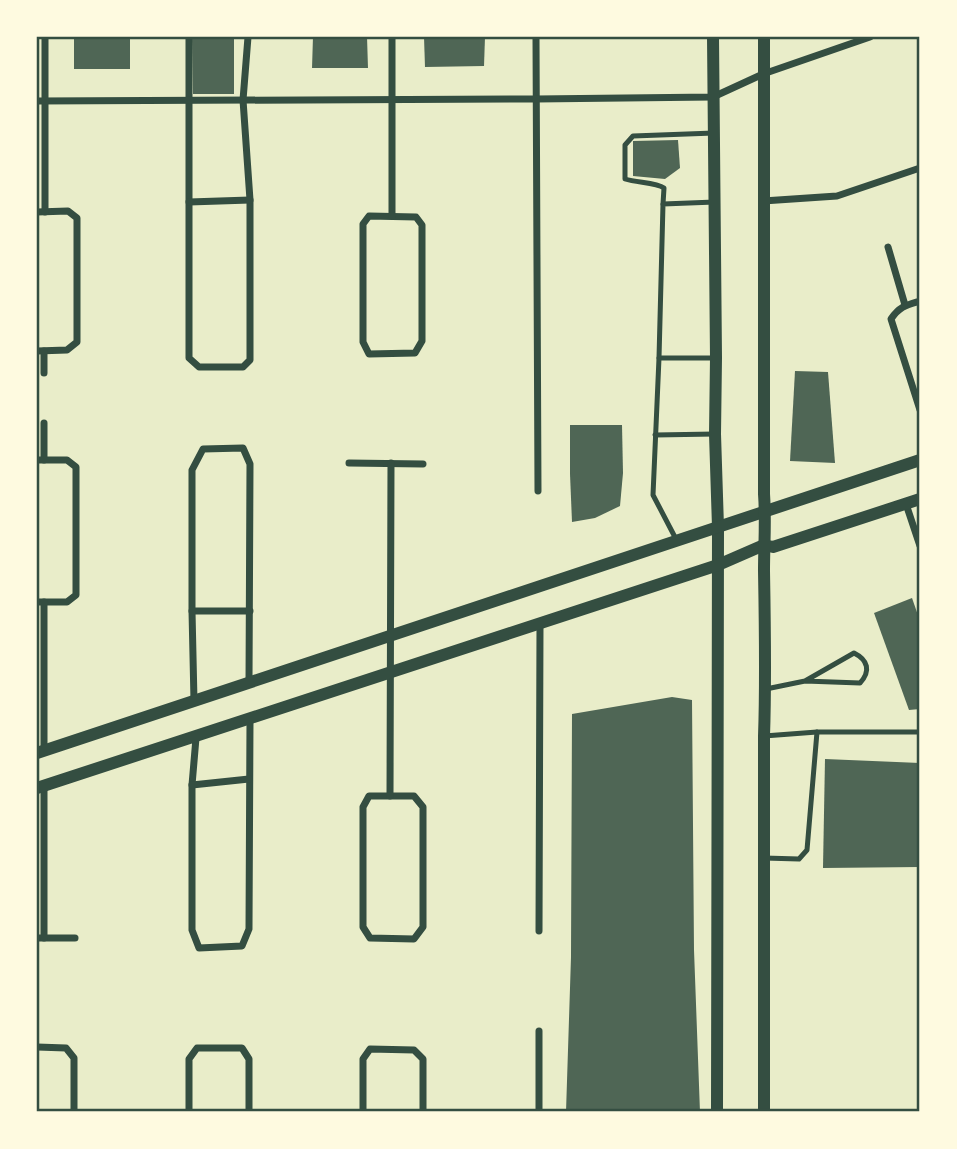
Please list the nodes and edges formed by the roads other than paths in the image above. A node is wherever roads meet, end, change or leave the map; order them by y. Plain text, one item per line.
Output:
1 (45, 37) edge
2 (189, 37) edge
3 (248, 37) edge
4 (392, 37) edge
5 (536, 37) edge
6 (713, 37) edge
7 (764, 37) edge
8 (870, 37) edge
9 (763, 74) junction
10 (713, 97) junction
11 (536, 99) junction
12 (189, 100) junction
13 (243, 100) junction
14 (392, 100) junction
15 (41, 101) edge
16 (714, 133) junction
17 (920, 168) edge
18 (250, 200) junction
19 (763, 201) junction
20 (189, 202) junction
21 (715, 202) junction
22 (663, 204) junction
23 (41, 212) edge
24 (392, 216) junction
25 (888, 247) dead end
26 (920, 301) edge
27 (905, 305) junction
28 (41, 351) edge
29 (659, 358) junction
30 (716, 358) junction
31 (44, 373) dead end
32 (920, 410) edge
33 (44, 423) dead end
34 (715, 434) junction
35 (655, 435) junction
36 (41, 460) edge
37 (920, 460) edge
38 (349, 463) dead end
39 (391, 463) junction
40 (423, 464) dead end
41 (537, 491) dead end
42 (920, 499) edge
43 (906, 504) junction
44 (765, 512) junction
45 (718, 527) junction
46 (677, 541) junction
47 (764, 545) junction
48 (920, 546) edge
49 (718, 565) junction
50 (40, 602) edge
51 (192, 611) junction
52 (250, 611) junction
53 (540, 624) junction
54 (390, 636) junction
55 (390, 672) junction
56 (805, 681) junction
57 (249, 684) junction
58 (766, 689) junction
59 (194, 702) junction
60 (250, 720) junction
61 (817, 732) junction
62 (920, 732) edge
63 (764, 736) junction
64 (196, 738) junction
65 (40, 752) edge
66 (249, 779) junction
67 (192, 785) junction
68 (40, 787) edge
69 (390, 796) junction
70 (764, 858) junction
71 (539, 931) dead end
72 (40, 938) edge
73 (75, 938) dead end
74 (539, 1031) dead end
75 (37, 1048) edge
76 (74, 1112) edge
77 (190, 1112) edge
78 (249, 1112) edge
79 (363, 1112) edge
80 (423, 1112) edge
81 (540, 1112) edge
82 (717, 1112) edge
83 (764, 1112) edge

1 - 15 street
2 - 12 street
3 - 13 street
4 - 14 street
5 - 11 street
6 - 10 street
7 - 9 street
8 - 9 street
9 - 10 street
9 - 19 street
10 - 11 street
10 - 16 street
11 - 14 street
11 - 41 street
12 - 13 street
12 - 15 street
12 - 20 street
13 - 14 street
13 - 18 street
14 - 24 street
15 - 23 street
16 - 21 street
16 - 22 lane
17 - 19 street
18 - 20 street
18 - 20 street
19 - 44 street
21 - 22 lane
21 - 30 street
22 - 29 lane
23 - 28 street
24 - 24 street
25 - 27 street
26 - 27 street
27 - 32 street
28 - 31 street
29 - 30 lane
29 - 35 lane
30 - 34 street
33 - 36 street
34 - 35 lane
34 - 45 street
35 - 46 lane
36 - 50 street
37 - 44 street
38 - 39 street
39 - 40 street
39 - 54 street
42 - 43 street
43 - 47 street
43 - 48 street
44 - 45 street
44 - 47 street
45 - 46 street
45 - 49 street
46 - 54 street
47 - 49 street
47 - 58 street
49 - 53 street
49 - 82 street
50 - 65 street
51 - 52 street
51 - 52 street
51 - 59 street
52 - 57 street
53 - 55 street
53 - 71 street
54 - 55 street
54 - 57 street
55 - 60 street
55 - 69 street
56 - 56 lane
56 - 58 lane
57 - 59 street
58 - 63 street
59 - 65 street
60 - 64 street
60 - 66 street
61 - 62 lane
61 - 63 lane
61 - 70 lane
63 - 70 street
64 - 67 street
64 - 68 street
66 - 67 street
66 - 67 street
68 - 72 street
69 - 69 street
70 - 83 street
72 - 73 street
74 - 81 street
75 - 76 street
77 - 78 street
79 - 80 street

